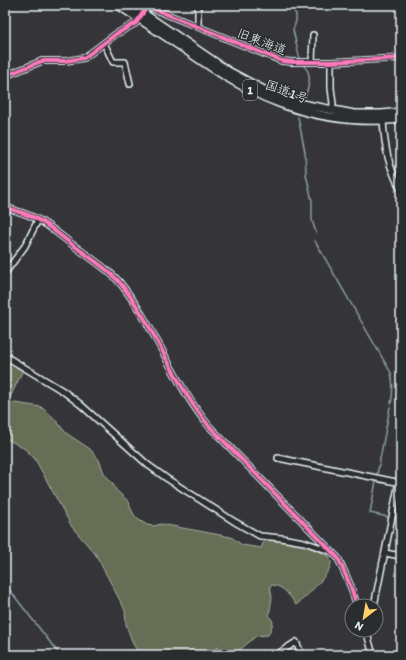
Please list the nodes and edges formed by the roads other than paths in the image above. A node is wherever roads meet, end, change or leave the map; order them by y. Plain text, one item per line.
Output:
1 (118, 5) edge
2 (131, 5) edge
3 (138, 5) edge
4 (198, 5) edge
5 (143, 13) junction
6 (198, 28) junction
7 (313, 35) dead end
8 (104, 43) junction
9 (401, 58) edge
10 (312, 62) junction
11 (331, 62) junction
12 (5, 76) edge
13 (130, 84) dead end
14 (246, 84) junction
15 (332, 110) junction
16 (401, 112) edge
17 (401, 119) edge
18 (383, 121) junction
19 (401, 190) edge
20 (5, 207) edge
21 (38, 220) junction
22 (5, 273) edge
23 (5, 356) edge
24 (278, 458) dead end
25 (401, 472) edge
26 (400, 482) edge
27 (331, 551) junction
28 (384, 553) junction
29 (401, 556) edge
30 (355, 598) edge
31 (376, 598) edge
32 (369, 638) edge
33 (276, 655) edge
34 (302, 655) edge
35 (373, 655) edge

1 - 5 highway, 国道1号 / 1
2 - 5 highway, 国道1号 / 1
3 - 5 street
4 - 6 street
5 - 6 street, 旧東海道
5 - 8 street
5 - 14 highway, 国道1号 / 1
6 - 10 street, 旧東海道
7 - 10 street
8 - 12 street
8 - 13 street
9 - 11 street, 旧東海道
10 - 11 street, 旧東海道
11 - 15 street
14 - 15 highway, 国道1号 / 1
14 - 18 highway, 国道1号 / 1
15 - 16 highway, 国道1号 / 1
17 - 18 highway, 国道1号 / 1
18 - 19 street
20 - 21 street
21 - 22 street
21 - 27 street
23 - 27 street
24 - 26 street
25 - 26 street
26 - 28 street
27 - 30 street
28 - 29 street
28 - 31 street
32 - 35 street
33 - 34 street

